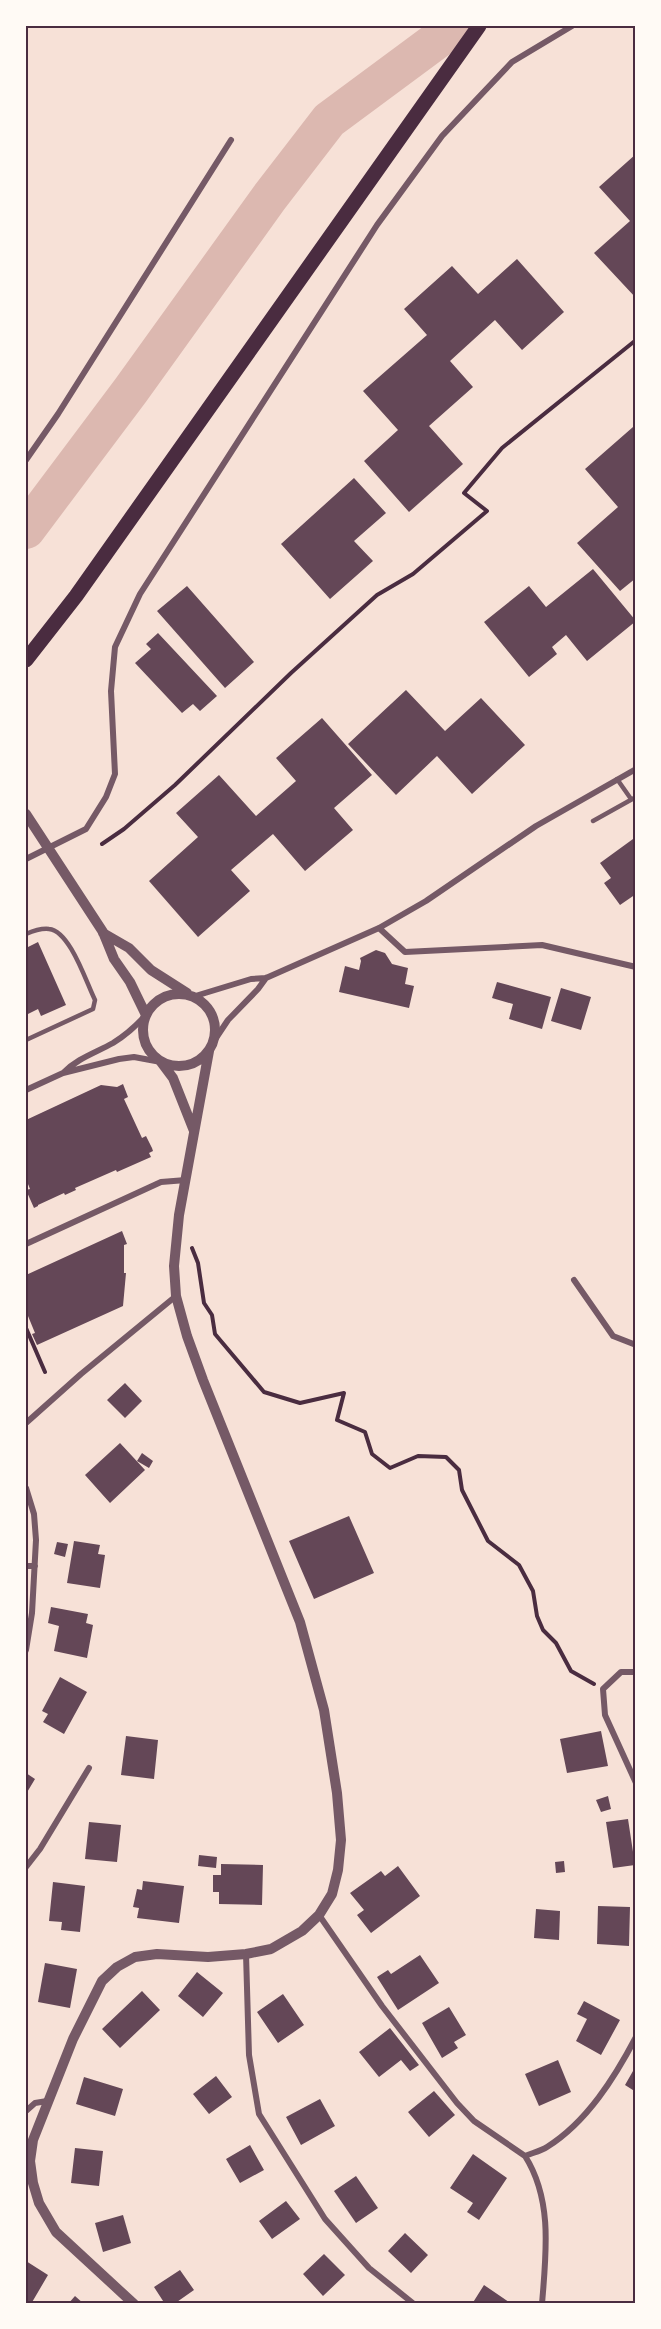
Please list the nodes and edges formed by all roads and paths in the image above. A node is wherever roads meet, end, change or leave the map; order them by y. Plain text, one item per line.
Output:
1 (479, 26) edge
2 (572, 26) edge
3 (231, 140) dead end
4 (636, 340) edge
5 (26, 460) edge
6 (26, 660) edge
7 (636, 769) edge
8 (617, 779) junction
9 (633, 798) edge
10 (26, 814) edge
11 (593, 821) dead end
12 (102, 844) dead end
13 (49, 849) junction
14 (26, 859) edge
15 (379, 928) junction
16 (103, 932) junction
17 (26, 934) edge
18 (636, 966) edge
19 (266, 978) junction
20 (192, 997) junction
21 (146, 1015) junction
22 (26, 1040) edge
23 (211, 1046) junction
24 (161, 1062) junction
25 (63, 1073) junction
26 (26, 1090) edge
27 (194, 1131) junction
28 (186, 1180) junction
29 (26, 1244) edge
30 (190, 1244) dead end
31 (574, 1280) dead end
32 (176, 1296) junction
33 (26, 1328) edge
34 (636, 1345) edge
35 (45, 1372) dead end
36 (26, 1423) edge
37 (26, 1488) edge
38 (26, 1566) edge
39 (35, 1566) junction
40 (26, 1650) edge
41 (636, 1672) edge
42 (603, 1689) junction
43 (88, 1768) dead end
44 (636, 1784) edge
45 (26, 1867) edge
46 (319, 1915) junction
47 (246, 1954) junction
48 (636, 2037) edge
49 (47, 2101) junction
50 (26, 2111) edge
51 (525, 2156) junction
52 (134, 2304) edge
53 (414, 2304) edge
54 (542, 2304) edge

1 - 6 main road
2 - 13 street
3 - 5 street
4 - 12 path
7 - 8 street
8 - 9 lane
8 - 15 street
9 - 11 lane
10 - 13 street
13 - 14 street
13 - 16 street
15 - 18 street
15 - 19 street
16 - 20 street
16 - 21 street
17 - 22 lane
19 - 20 street
19 - 23 street
20 - 21 street
20 - 23 street
21 - 24 street
21 - 25 street
23 - 24 street
23 - 27 street
24 - 25 street
24 - 27 street
25 - 26 street
27 - 28 street
28 - 29 street
28 - 32 street
30 - 42 path
31 - 34 street
32 - 36 street
32 - 46 street
33 - 35 path
37 - 39 street
38 - 39 street
39 - 40 street
41 - 42 street
42 - 44 street
43 - 45 street
46 - 47 street
46 - 51 street
47 - 49 street
47 - 53 street
48 - 51 street
49 - 50 street
49 - 52 street
51 - 54 street

